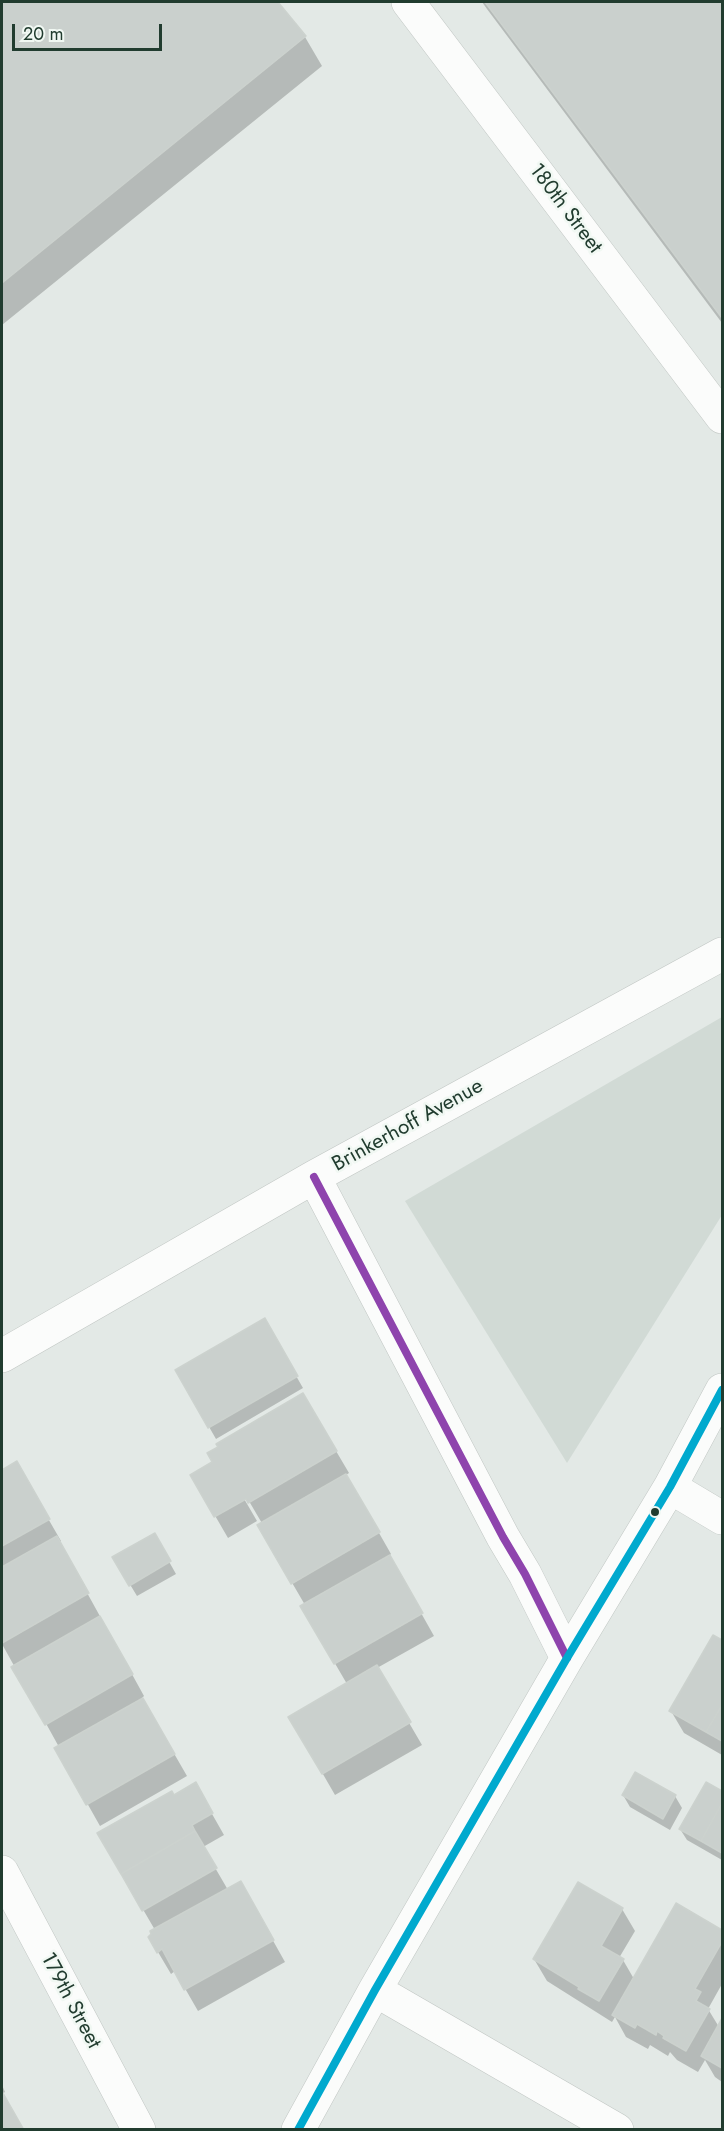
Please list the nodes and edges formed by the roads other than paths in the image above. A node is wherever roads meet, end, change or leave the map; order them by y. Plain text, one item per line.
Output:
1 (408, 2) edge
2 (723, 417) edge
3 (723, 954) edge
4 (314, 1178) junction
5 (2, 1356) edge
6 (723, 1390) edge
7 (669, 1487) junction
8 (723, 1518) edge
9 (567, 1658) junction
10 (2, 1872) edge
11 (375, 1990) junction
12 (139, 2130) edge
13 (298, 2130) edge
14 (617, 2130) edge

1 - 2 street, 180th Street
3 - 4 street, Brinkerhoff Avenue
4 - 5 street, Brinkerhoff Avenue
4 - 9 street
6 - 7 street
7 - 8 street
7 - 9 street
9 - 11 street
10 - 12 street, 179th Street
11 - 13 street
11 - 14 street

